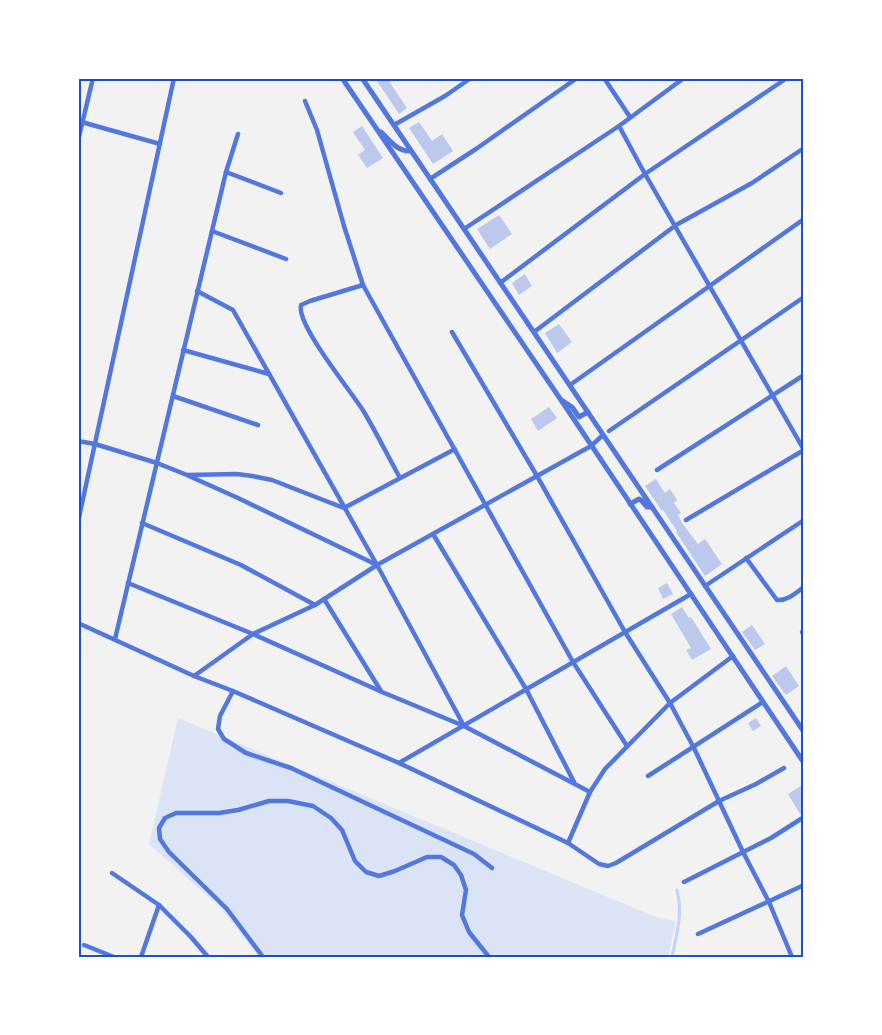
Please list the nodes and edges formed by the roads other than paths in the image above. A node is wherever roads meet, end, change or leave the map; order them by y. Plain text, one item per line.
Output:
1 (93, 78) edge
2 (174, 78) edge
3 (342, 78) edge
4 (362, 78) edge
5 (471, 78) edge
6 (578, 78) edge
7 (604, 78) edge
8 (684, 78) edge
9 (787, 78) edge
10 (305, 101) dead end
11 (630, 117) junction
12 (80, 122) edge
13 (374, 124) junction
14 (394, 126) junction
15 (619, 126) junction
16 (238, 134) dead end
17 (78, 141) edge
18 (160, 144) junction
19 (804, 148) edge
20 (411, 151) junction
21 (226, 172) junction
22 (645, 174) junction
23 (430, 179) junction
24 (281, 193) dead end
25 (804, 219) edge
26 (676, 225) junction
27 (464, 229) junction
28 (212, 231) junction
29 (286, 258) dead end
30 (500, 283) junction
31 (363, 285) junction
32 (711, 286) junction
33 (197, 291) junction
34 (804, 297) edge
35 (534, 332) junction
36 (452, 333) dead end
37 (741, 339) junction
38 (183, 350) junction
39 (269, 374) junction
40 (804, 375) edge
41 (570, 385) junction
42 (773, 395) junction
43 (173, 396) junction
44 (561, 400) junction
45 (588, 412) junction
46 (258, 425) dead end
47 (609, 431) dead end
48 (603, 435) junction
49 (78, 441) edge
50 (95, 444) junction
51 (591, 446) junction
52 (455, 449) junction
53 (804, 450) edge
54 (157, 463) junction
55 (657, 470) dead end
56 (187, 475) junction
57 (537, 476) junction
58 (400, 478) junction
59 (630, 504) junction
60 (485, 505) junction
61 (652, 507) junction
62 (344, 508) junction
63 (686, 520) dead end
64 (804, 520) edge
65 (78, 522) edge
66 (142, 523) junction
67 (433, 534) junction
68 (746, 558) junction
69 (376, 565) junction
70 (128, 583) junction
71 (705, 586) junction
72 (804, 588) edge
73 (691, 594) junction
74 (324, 599) junction
75 (315, 605) junction
76 (78, 623) edge
77 (804, 630) edge
78 (625, 632) junction
79 (254, 634) junction
80 (804, 635) edge
81 (115, 639) junction
82 (733, 656) junction
83 (573, 662) junction
84 (194, 676) junction
85 (526, 689) junction
86 (233, 691) junction
87 (382, 692) junction
88 (763, 702) junction
89 (670, 703) junction
90 (464, 726) junction
91 (804, 732) edge
92 (627, 746) junction
93 (694, 748) junction
94 (399, 763) junction
95 (804, 764) edge
96 (784, 768) dead end
97 (648, 776) dead end
98 (575, 783) junction
99 (590, 792) junction
100 (719, 801) junction
101 (804, 817) edge
102 (568, 843) junction
103 (743, 852) junction
104 (492, 868) dead end
105 (112, 873) dead end
106 (684, 882) dead end
107 (804, 885) edge
108 (769, 902) junction
109 (159, 905) junction
110 (698, 934) dead end
111 (84, 945) dead end
112 (114, 957) edge
113 (141, 957) edge
114 (208, 957) edge
115 (263, 957) edge
116 (489, 957) edge
117 (792, 957) edge

1 - 12 street
2 - 18 street
3 - 13 street
4 - 14 street
5 - 14 street
6 - 23 street
7 - 11 street
8 - 11 street
9 - 22 street
10 - 31 street
11 - 15 street
12 - 17 street
12 - 18 street
13 - 20 street
13 - 44 street
14 - 20 street
15 - 22 street
15 - 27 street
16 - 21 street
18 - 50 street
19 - 26 street
20 - 23 street
21 - 24 street
21 - 28 street
22 - 26 street
22 - 30 street
23 - 27 street
25 - 32 street
26 - 32 street
26 - 35 street
27 - 30 street
28 - 29 street
28 - 33 street
30 - 35 street
31 - 52 street
31 - 58 street
32 - 37 street
32 - 41 street
33 - 38 street
33 - 39 street
34 - 37 street
35 - 41 street
36 - 57 street
37 - 42 street
37 - 47 street
38 - 39 street
38 - 43 street
39 - 62 street
40 - 42 street
41 - 45 street
42 - 53 street
42 - 55 street
43 - 46 street
43 - 54 street
44 - 45 street
44 - 51 street
45 - 48 street
48 - 51 street
48 - 61 street
49 - 50 street
50 - 54 street
50 - 65 street
51 - 57 street
51 - 59 street
52 - 58 street
52 - 60 street
53 - 63 street
54 - 56 street
54 - 66 street
56 - 62 street
56 - 69 street
57 - 60 street
57 - 78 street
58 - 62 street
59 - 61 street
59 - 73 street
60 - 67 street
60 - 83 street
61 - 71 street
62 - 69 street
64 - 68 street
66 - 70 street
66 - 75 street
67 - 69 street
67 - 85 street
68 - 71 street
68 - 72 street
69 - 74 street
69 - 90 street
70 - 79 street
70 - 81 street
71 - 91 street
73 - 78 street
73 - 82 street
74 - 75 street
74 - 87 street
75 - 79 street
76 - 81 street
77 - 80 street
78 - 83 street
78 - 89 street
79 - 84 street
79 - 87 street
81 - 84 street
82 - 88 street
82 - 89 street
83 - 85 street
83 - 92 street
84 - 86 street
85 - 90 street
85 - 98 street
86 - 94 street
86 - 104 street
87 - 90 street
88 - 93 street
88 - 95 street
89 - 92 street
89 - 93 street
90 - 94 street
90 - 98 street
92 - 99 street
93 - 97 street
93 - 100 street
94 - 102 street
96 - 100 street
98 - 99 street
99 - 102 street
100 - 102 street
100 - 103 street
101 - 103 street
103 - 106 street
103 - 108 street
105 - 109 street
107 - 108 street
108 - 110 street
108 - 117 street
109 - 113 street
109 - 114 street
111 - 112 street
115 - 116 street

